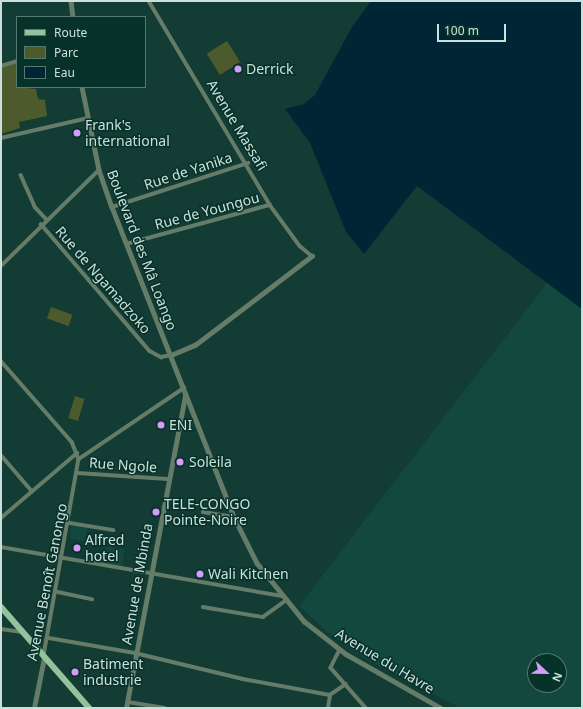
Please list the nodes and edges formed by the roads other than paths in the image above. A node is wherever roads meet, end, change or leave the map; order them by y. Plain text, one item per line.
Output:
1 (71, 1) edge
2 (149, 1) edge
3 (73, 16) edge
4 (16, 61) edge
5 (1, 66) edge
6 (82, 88) edge
7 (88, 118) junction
8 (1, 138) edge
9 (248, 163) junction
10 (100, 170) junction
11 (21, 175) dead end
12 (270, 204) junction
13 (112, 207) junction
14 (46, 218) junction
15 (41, 224) junction
16 (126, 244) junction
17 (312, 256) joint
18 (2, 264) edge
19 (170, 356) junction
20 (1, 361) edge
21 (184, 388) junction
22 (185, 395) junction
23 (77, 452) junction
24 (1, 455) edge
25 (80, 459) junction
26 (78, 472) junction
27 (167, 479) junction
28 (32, 491) junction
29 (203, 512) dead end
30 (234, 517) junction
31 (1, 518) edge
32 (70, 523) junction
33 (113, 530) dead end
34 (1, 547) edge
35 (64, 558) junction
36 (150, 574) junction
37 (58, 592) junction
38 (283, 598) junction
39 (92, 599) dead end
40 (1, 607) edge
41 (203, 607) dead end
42 (1, 629) edge
43 (22, 632) junction
44 (49, 638) junction
45 (340, 650) junction
46 (135, 653) junction
47 (44, 658) junction
48 (346, 684) junction
49 (330, 695) junction
50 (127, 706) edge
51 (34, 708) edge
52 (89, 708) edge
53 (165, 708) edge
54 (328, 708) edge
55 (366, 708) edge
56 (441, 708) edge

1 - 3 street
2 - 9 street, Avenue Massafi
4 - 5 street
6 - 7 street, Boulevard des Mâ Loango
7 - 8 street
7 - 10 street, Boulevard des Mâ Loango
9 - 12 street, Avenue Massafi
9 - 13 street, Rue de Yanika
10 - 13 street, Boulevard des Mâ Loango
10 - 14 street
11 - 14 street, Rue de Ngamadzoko
12 - 16 street, Rue de Youngou
12 - 17 street, Avenue Massafi
13 - 16 street, Boulevard des Mâ Loango
14 - 15 street
15 - 18 street
15 - 19 street, Rue de Ngamadzoko
16 - 19 street, Boulevard des Mâ Loango
17 - 19 street
19 - 21 street, Boulevard des Mâ Loango
20 - 23 street
21 - 22 street, Boulevard des Mâ Loango
21 - 25 street
22 - 27 street, Avenue de Mbinda
22 - 30 street, Avenue du Havre
23 - 25 street
23 - 28 street
24 - 28 street
25 - 26 street, Avenue Benoît Ganongo
26 - 27 street, Rue Ngole
26 - 32 street, Avenue Benoît Ganongo
27 - 36 street, Avenue de Mbinda
28 - 31 street
29 - 30 street
30 - 38 street, Avenue du Havre
32 - 33 street
32 - 35 street, Avenue Benoît Ganongo
34 - 35 street
35 - 36 street
35 - 37 street, Avenue Benoît Ganongo
36 - 38 street
36 - 46 street, Avenue de Mbinda
37 - 39 street
37 - 44 street, Avenue Benoît Ganongo
38 - 41 street
38 - 45 street, Avenue du Havre
40 - 43 main road
42 - 43 street
43 - 47 main road
44 - 46 street
44 - 47 street, Avenue Benoît Ganongo
45 - 48 street
45 - 56 street, Avenue du Havre
46 - 49 street
46 - 50 street, Avenue de Mbinda
47 - 51 street, Avenue Benoît Ganongo
47 - 52 main road
48 - 49 street
48 - 55 street
49 - 54 street
50 - 53 street

